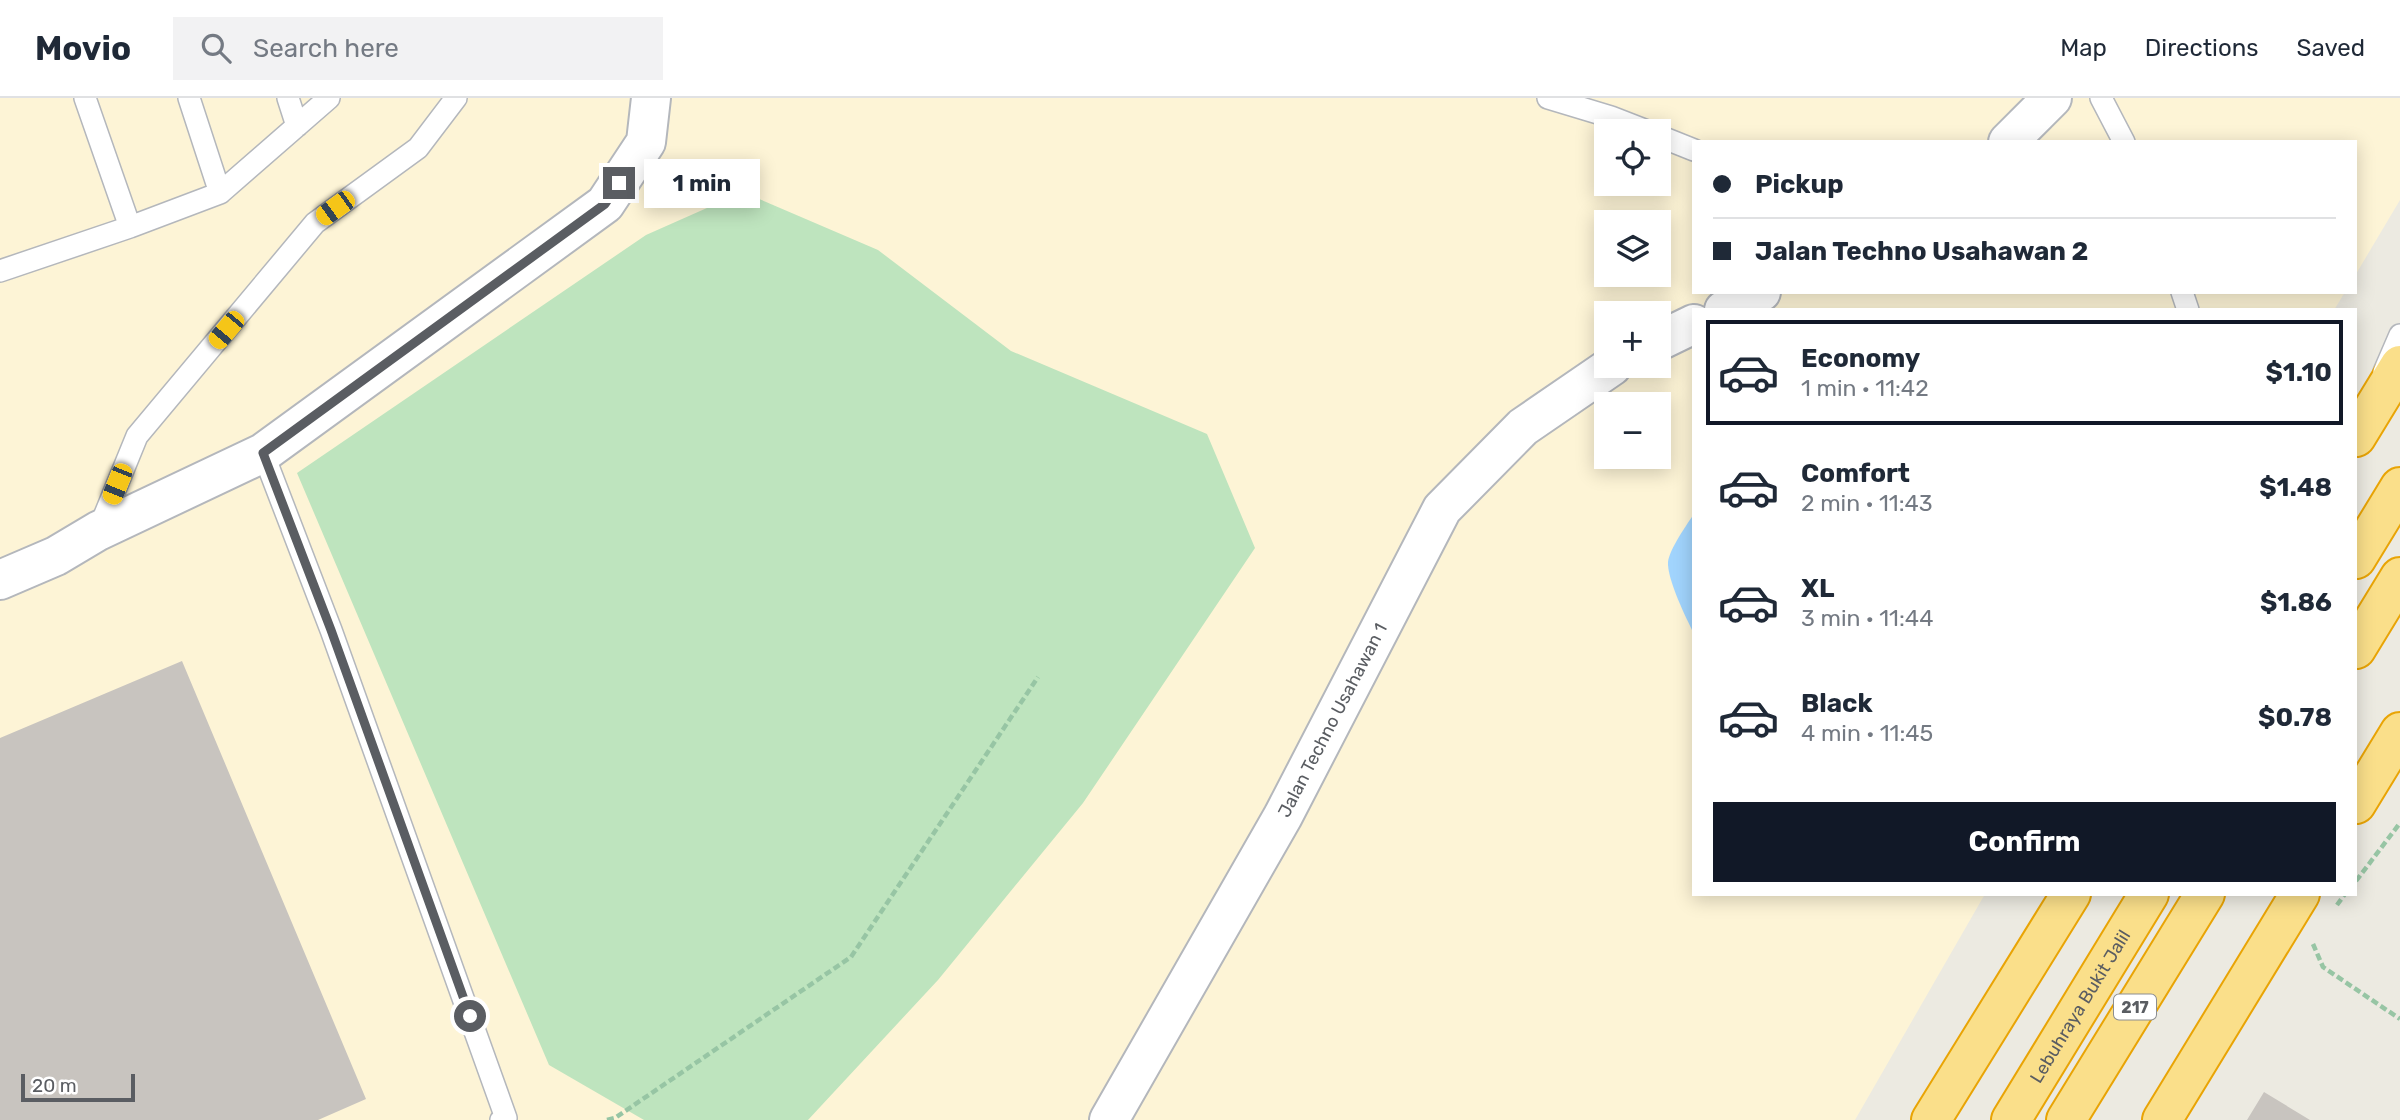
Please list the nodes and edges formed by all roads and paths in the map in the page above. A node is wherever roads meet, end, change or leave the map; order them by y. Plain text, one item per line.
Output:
1 (85, 98) edge
2 (189, 98) edge
3 (288, 98) edge
4 (329, 98) edge
5 (456, 98) edge
6 (651, 98) edge
7 (1548, 98) edge
8 (2052, 98) edge
9 (2101, 98) edge
10 (1616, 119) edge
11 (297, 126) junction
12 (2010, 140) edge
13 (2123, 140) edge
14 (1671, 141) edge
15 (1692, 149) edge
16 (220, 193) junction
17 (130, 227) junction
18 (0, 271) edge
19 (1757, 294) edge
20 (1728, 308) edge
21 (1692, 325) edge
22 (1671, 335) edge
23 (2400, 335) edge
24 (2400, 365) edge
25 (1594, 378) edge
26 (2357, 434) edge
27 (2357, 434) edge
28 (263, 453) junction
29 (2400, 487) edge
30 (98, 531) junction
31 (2357, 557) edge
32 (2400, 577) edge
33 (0, 580) edge
34 (2357, 647) edge
35 (1038, 677) dead end
36 (2400, 732) edge
37 (2357, 802) edge
38 (2400, 823) edge
39 (2357, 880) edge
40 (2070, 896) edge
41 (2148, 896) edge
42 (2204, 896) edge
43 (2339, 896) edge
44 (2316, 903) edge
45 (2313, 943) dead end
46 (2400, 1019) edge
47 (501, 1120) edge
48 (607, 1120) edge
49 (1109, 1120) edge
50 (1931, 1120) edge
51 (2011, 1120) edge
52 (2066, 1120) edge
53 (2162, 1120) edge

1 - 17 lane
2 - 16 lane
3 - 11 lane
4 - 11 lane
5 - 30 lane
6 - 28 street
7 - 10 lane
8 - 12 street
9 - 13 lane
11 - 16 lane
14 - 15 lane
16 - 17 lane
17 - 18 lane
19 - 20 street
21 - 22 street
23 - 26 lane
24 - 27 highway
25 - 49 street, Jalan Techno Usahawan 1
28 - 30 street
28 - 47 lane
29 - 31 highway
30 - 33 street
32 - 34 highway
35 - 48 path
36 - 37 highway
38 - 39 path
40 - 50 highway
41 - 51 highway, Lebuhraya Bukit Jalil / 217
42 - 52 highway, 217
43 - 44 path
44 - 53 highway
45 - 46 path

